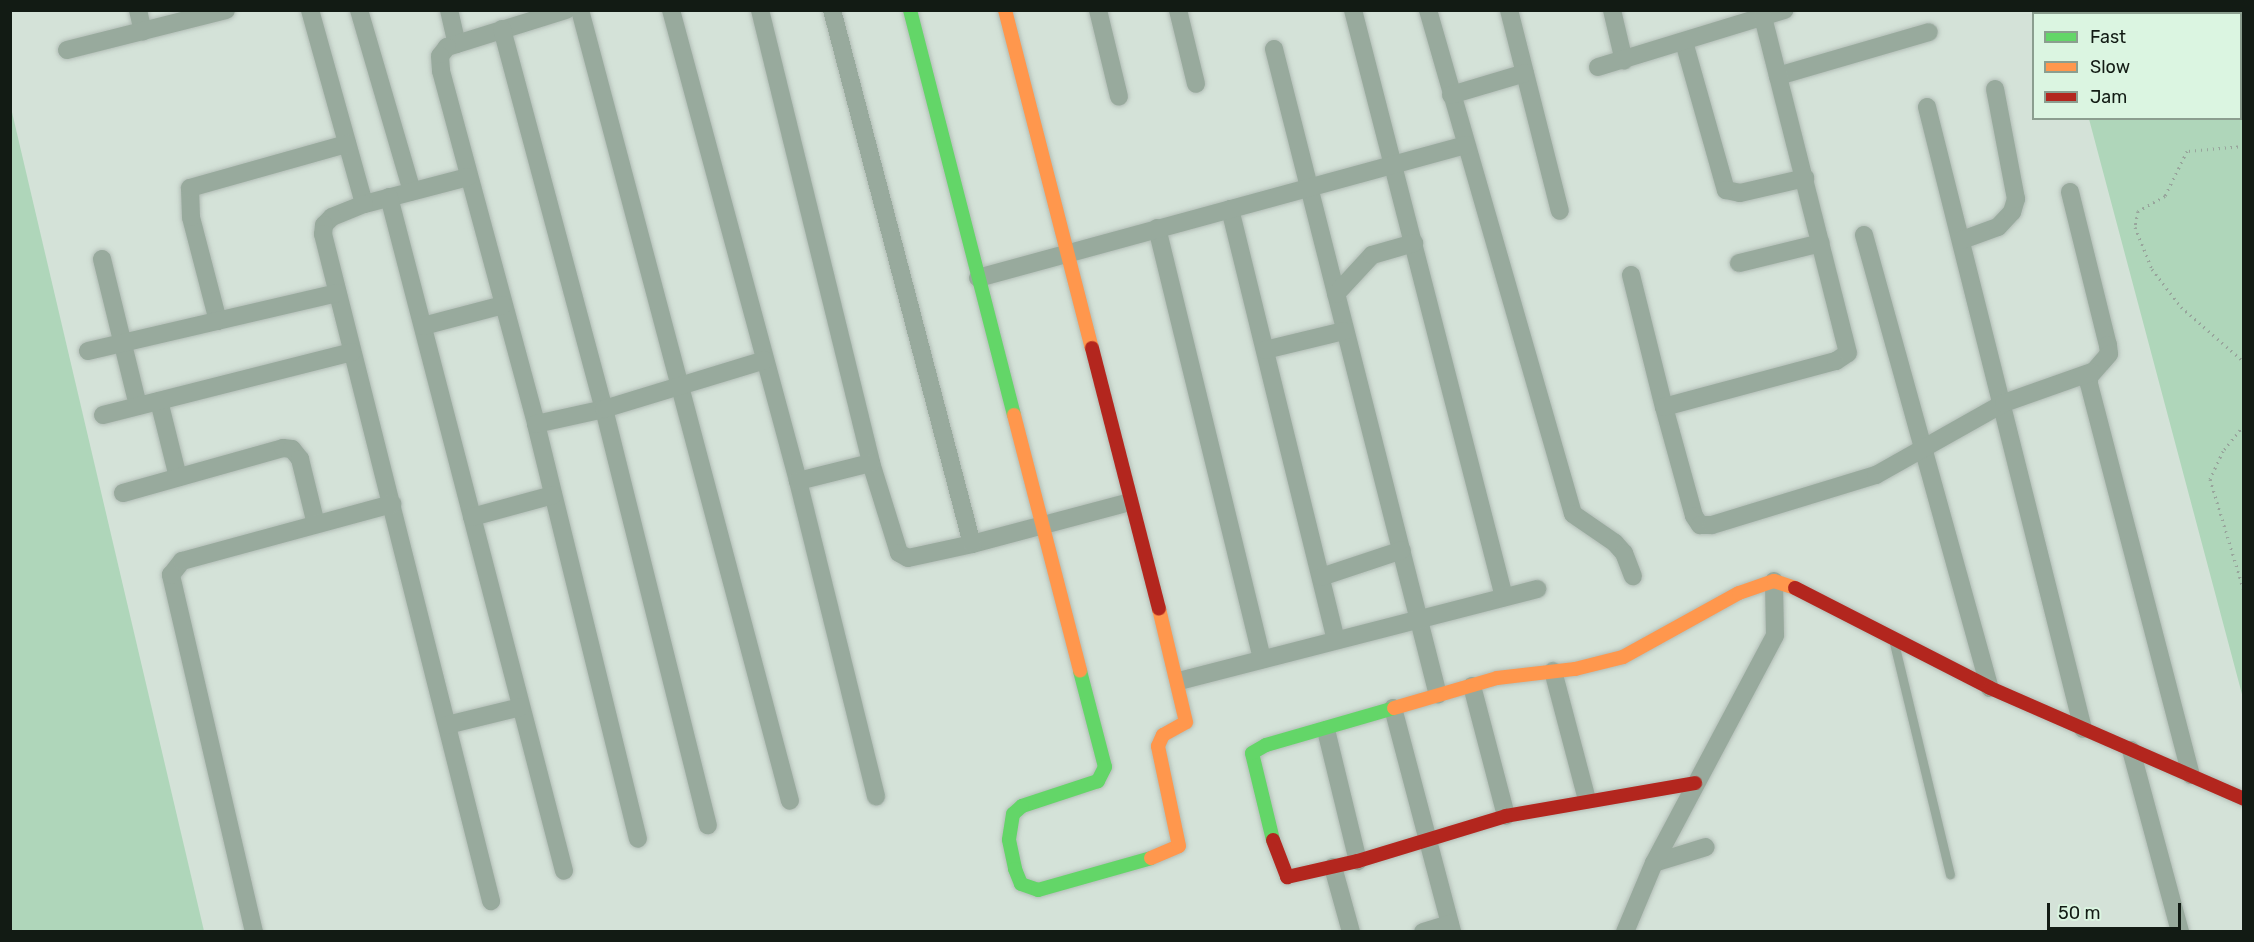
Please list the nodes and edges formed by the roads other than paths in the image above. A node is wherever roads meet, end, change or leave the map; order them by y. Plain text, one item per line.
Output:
1 (138, 10) edge
2 (226, 10) edge
3 (310, 10) edge
4 (359, 10) edge
5 (449, 10) edge
6 (566, 10) edge
7 (580, 10) edge
8 (671, 10) edge
9 (760, 10) edge
10 (832, 10) edge
11 (910, 10) edge
12 (1005, 10) edge
13 (1098, 10) edge
14 (1178, 10) edge
15 (1353, 10) edge
16 (1428, 10) edge
17 (1509, 10) edge
18 (1612, 10) edge
19 (1785, 10) edge
20 (1763, 18) junction
21 (502, 29) junction
22 (143, 31) junction
23 (1929, 32) dead end
24 (1684, 42) junction
25 (457, 44) junction
26 (1274, 49) dead end
27 (67, 50) dead end
28 (1624, 61) junction
29 (1598, 67) dead end
30 (1526, 73) junction
31 (1778, 76) junction
32 (1196, 84) dead end
33 (1995, 89) dead end
34 (1450, 95) junction
35 (1119, 97) dead end
36 (1927, 107) dead end
37 (347, 144) junction
38 (1466, 145) junction
39 (1392, 164) junction
40 (468, 177) junction
41 (1805, 178) junction
42 (1309, 187) junction
43 (412, 191) junction
44 (2070, 192) dead end
45 (390, 197) junction
46 (364, 204) junction
47 (1230, 209) junction
48 (1560, 211) dead end
49 (1157, 228) junction
50 (1864, 235) dead end
51 (1962, 240) junction
52 (1414, 243) junction
53 (1821, 243) junction
54 (1067, 253) junction
55 (102, 259) dead end
56 (1739, 263) dead end
57 (1631, 275) dead end
58 (978, 278) junction
59 (337, 293) junction
60 (1336, 294) junction
61 (503, 305) junction
62 (218, 321) junction
63 (423, 327) junction
64 (1344, 331) junction
65 (123, 343) junction
66 (1265, 350) junction
67 (88, 351) dead end
68 (352, 352) junction
69 (765, 360) junction
70 (2092, 372) junction
71 (681, 385) junction
72 (159, 401) junction
73 (2004, 403) junction
74 (138, 406) junction
75 (1664, 407) junction
76 (604, 409) junction
77 (104, 415) dead end
78 (536, 424) junction
79 (1924, 445) junction
80 (872, 463) junction
81 (178, 477) junction
82 (798, 481) junction
83 (123, 493) dead end
84 (553, 495) junction
85 (1130, 502) junction
86 (392, 504) junction
87 (472, 517) junction
88 (316, 524) junction
89 (1043, 525) junction
90 (972, 544) junction
91 (1402, 550) junction
92 (1633, 576) dead end
93 (1321, 577) junction
94 (1774, 581) junction
95 (1537, 590) dead end
96 (1504, 597) junction
97 (1420, 618) junction
98 (1893, 636) junction
99 (1336, 639) junction
100 (1262, 659) junction
101 (1553, 672) junction
102 (1179, 681) junction
103 (1472, 686) junction
104 (1990, 688) junction
105 (1438, 695) junction
106 (521, 707) junction
107 (1393, 708) junction
108 (447, 725) junction
109 (2084, 729) junction
110 (1326, 730) junction
111 (2131, 750) junction
112 (2192, 775) junction
113 (1695, 783) junction
114 (876, 796) dead end
115 (2244, 799) edge
116 (1587, 800) junction
117 (790, 801) dead end
118 (1506, 816) junction
119 (708, 825) dead end
120 (1427, 838) junction
121 (638, 839) dead end
122 (1706, 848) dead end
123 (1358, 861) junction
124 (1654, 863) junction
125 (1334, 867) junction
126 (564, 871) dead end
127 (1950, 874) dead end
128 (491, 901) dead end
129 (1451, 928) edge
130 (254, 932) edge
131 (1351, 932) edge
132 (1424, 932) edge
133 (1625, 932) edge
134 (2180, 932) edge

1 - 22 street
2 - 22 street
3 - 37 street
4 - 43 street
5 - 25 street
6 - 21 street
7 - 71 street
8 - 69 street
9 - 80 street
10 - 90 street
11 - 58 street
12 - 54 street
13 - 35 street
14 - 32 street
15 - 39 street
16 - 34 street
17 - 30 street
18 - 28 street
19 - 20 street
20 - 24 street
20 - 31 street
21 - 25 street
21 - 76 street
22 - 27 street
23 - 31 street
24 - 28 street
24 - 41 street
25 - 40 street
26 - 42 street
28 - 29 street
30 - 34 street
30 - 48 street
31 - 41 street
33 - 51 street
34 - 38 street
36 - 51 street
37 - 46 street
37 - 62 street
38 - 39 street
38 - 92 street
39 - 42 street
39 - 52 street
40 - 43 street
40 - 61 street
41 - 53 street
42 - 47 street
42 - 60 street
43 - 45 street
44 - 70 street
45 - 46 street
45 - 63 street
46 - 59 street
47 - 49 street
47 - 66 street
49 - 54 street
49 - 100 street
50 - 79 street
51 - 73 street
52 - 60 street
52 - 96 street
53 - 56 street
53 - 75 street
54 - 58 street
54 - 85 street
55 - 65 street
57 - 75 street
58 - 89 street
59 - 62 street
59 - 68 street
60 - 64 street
61 - 63 street
61 - 78 street
62 - 65 street
63 - 87 street
64 - 66 street
64 - 91 street
65 - 67 street
65 - 74 street
66 - 93 street
68 - 72 street
68 - 86 street
69 - 71 street
69 - 82 street
70 - 73 street
70 - 112 street
71 - 76 street
71 - 117 street
72 - 74 street
72 - 81 street
73 - 79 street
73 - 109 street
74 - 77 street
75 - 79 street
76 - 78 street
76 - 119 street
78 - 84 street
79 - 104 street
80 - 82 street
80 - 90 street
81 - 83 street
81 - 88 street
82 - 114 street
84 - 87 street
84 - 121 street
85 - 89 street
85 - 102 street
86 - 88 street
86 - 108 street
87 - 106 street
88 - 130 street
89 - 90 street
89 - 102 street
91 - 93 street
91 - 97 street
93 - 99 street
94 - 98 street
94 - 101 street
94 - 113 street
95 - 96 street
96 - 97 street
97 - 99 street
97 - 105 street
98 - 104 street
98 - 127 lane
99 - 100 street
100 - 102 street
101 - 103 street
101 - 116 street
103 - 105 street
103 - 118 street
104 - 109 street
105 - 107 street
106 - 108 street
106 - 126 street
107 - 110 street
107 - 120 street
108 - 128 street
109 - 111 street
110 - 123 street
110 - 125 street
111 - 112 street
111 - 134 street
112 - 115 street
113 - 116 street
113 - 124 street
116 - 118 street
118 - 120 street
120 - 123 street
120 - 129 street
122 - 124 street
123 - 125 street
124 - 133 street
125 - 131 street
129 - 132 street

